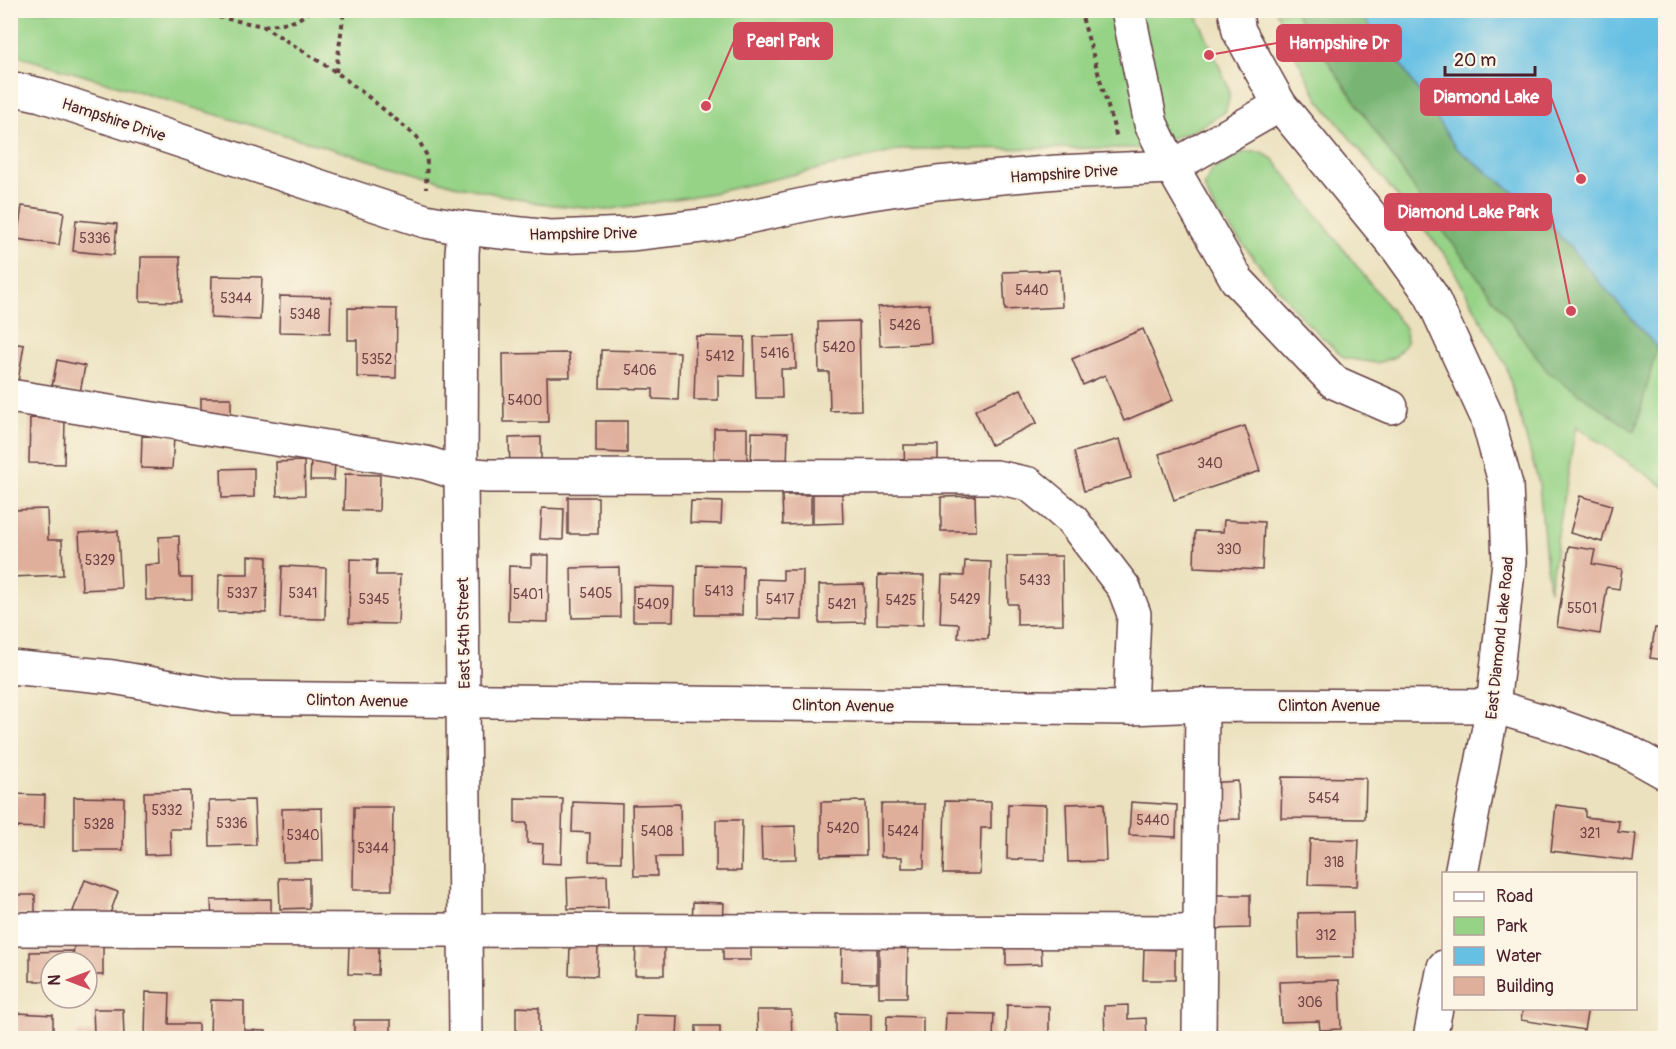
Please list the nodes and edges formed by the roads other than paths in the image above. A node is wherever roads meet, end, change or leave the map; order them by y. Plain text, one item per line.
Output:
1 (1128, 10) edge
2 (1235, 10) edge
3 (10, 88) edge
4 (1280, 105) junction
5 (1172, 167) junction
6 (464, 228) junction
7 (10, 396) edge
8 (1391, 407) dead end
9 (460, 474) junction
10 (10, 667) edge
11 (464, 701) junction
12 (1202, 705) junction
13 (1493, 706) junction
14 (1130, 708) junction
15 (1665, 772) edge
16 (1461, 872) edge
17 (10, 929) edge
18 (465, 931) junction
19 (1199, 932) junction
20 (1442, 972) edge
21 (466, 1038) edge
22 (1199, 1038) edge
23 (1430, 1038) edge

1 - 5 street
2 - 4 street, East Diamond Lake Road
3 - 6 street, Hampshire Drive
4 - 5 street, Hampshire Drive
4 - 13 street, East Diamond Lake Road
5 - 6 street, Hampshire Drive
5 - 8 street
6 - 9 street, East 54th Street
7 - 9 street
9 - 11 street, East 54th Street
9 - 14 street
10 - 11 street, Clinton Avenue
11 - 14 street, Clinton Avenue
11 - 18 street, East 54th Street
12 - 13 street, Clinton Avenue
12 - 14 street, Clinton Avenue
12 - 19 street
13 - 15 street, Clinton Avenue
13 - 16 street, East Diamond Lake Road
17 - 18 street
18 - 19 street
18 - 21 street, East 54th Street
19 - 22 street
20 - 23 street

